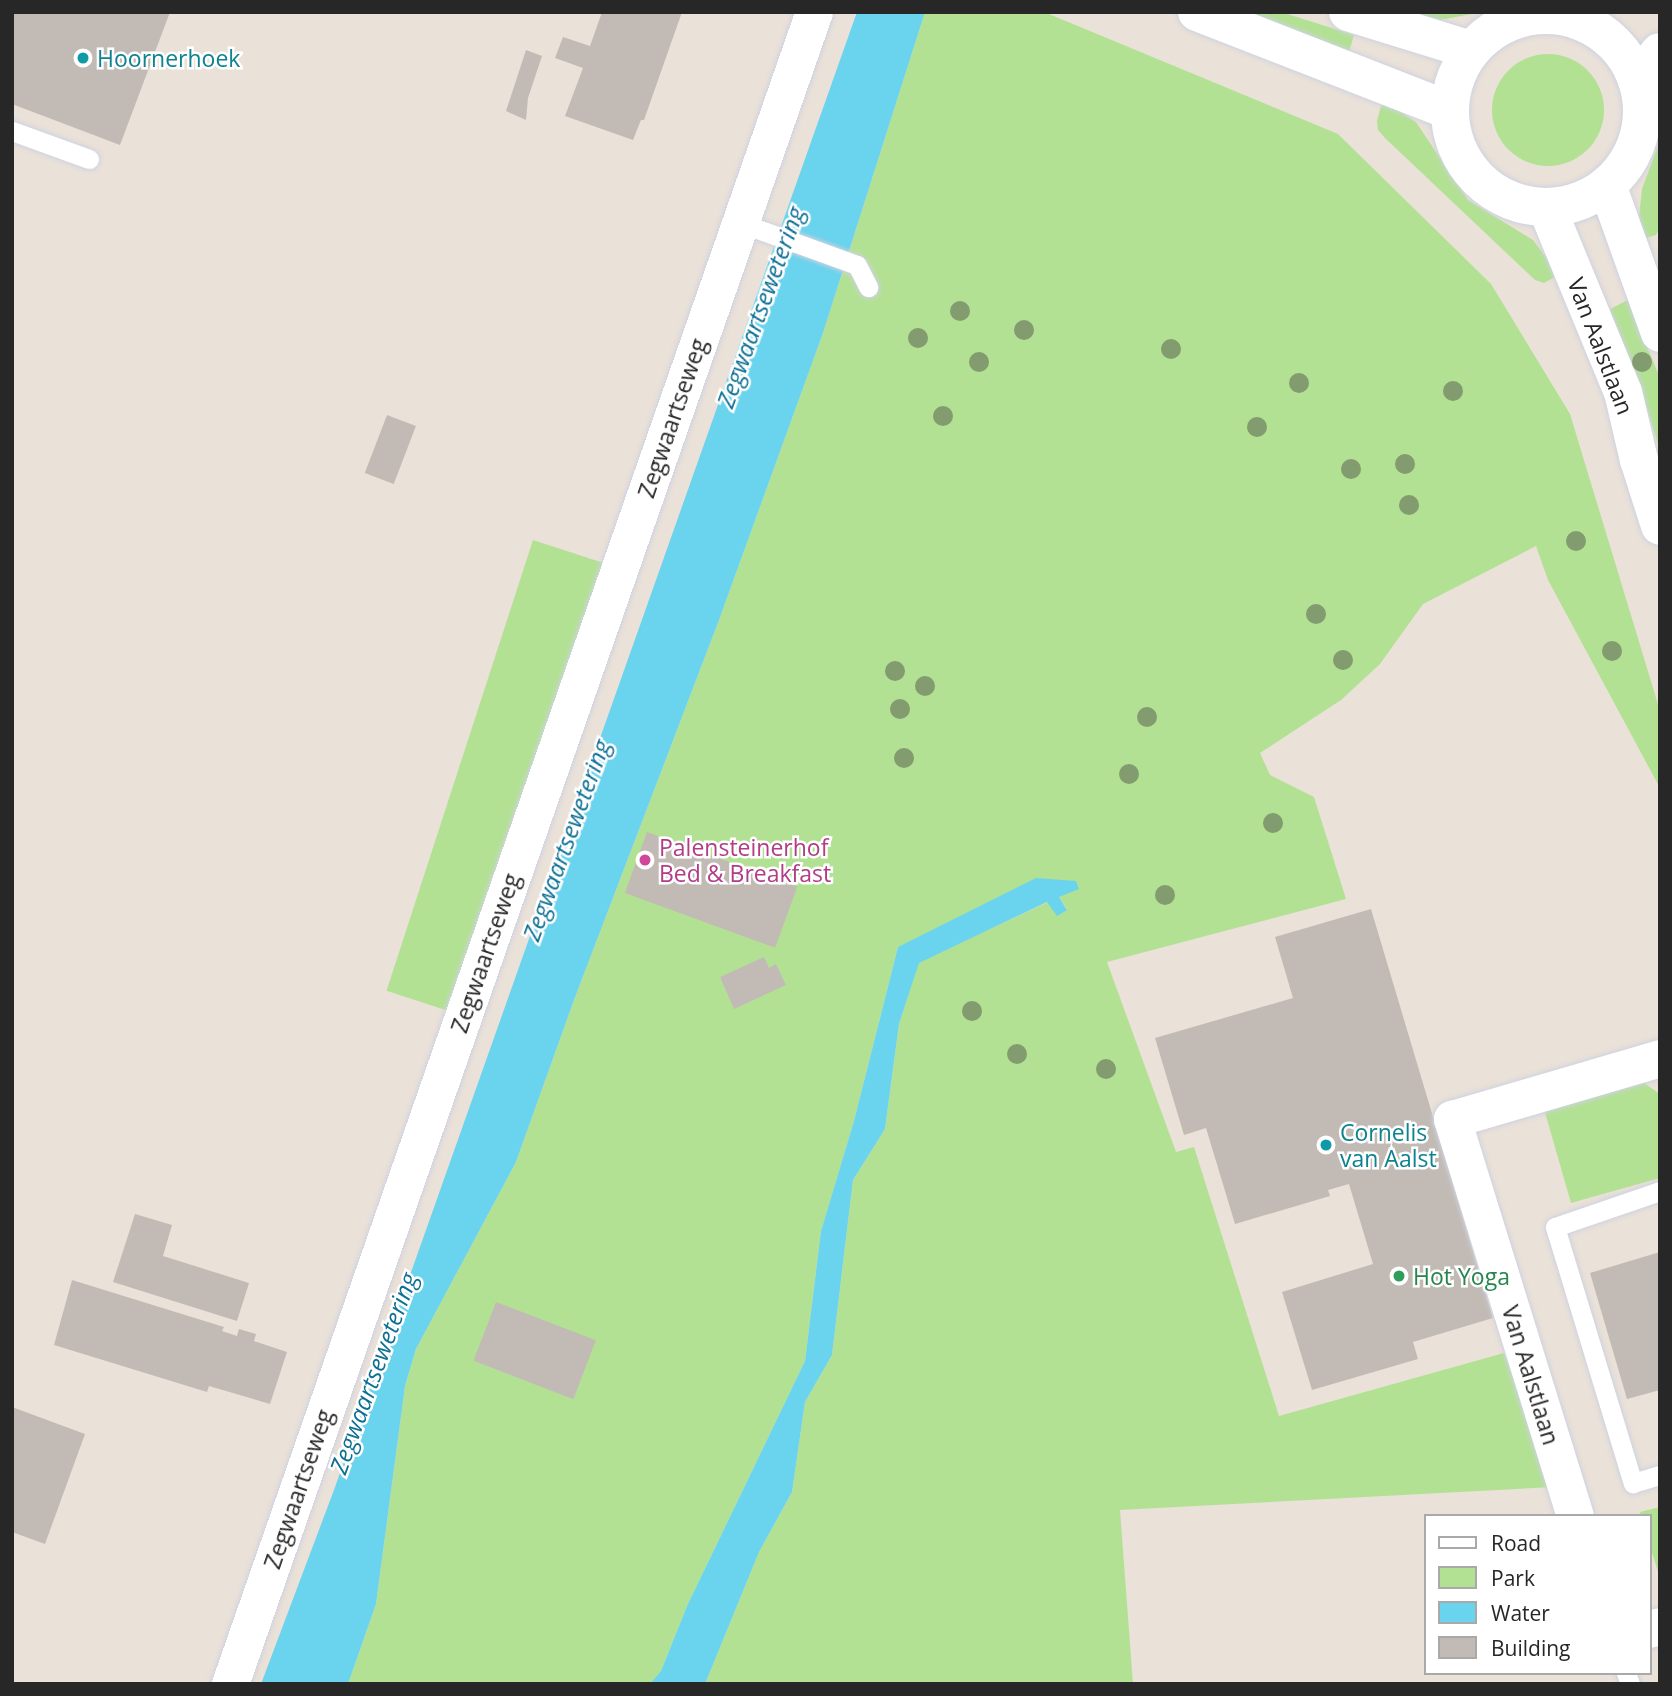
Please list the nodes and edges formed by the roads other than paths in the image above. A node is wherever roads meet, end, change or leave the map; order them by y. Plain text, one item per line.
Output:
1 (814, 12) edge
2 (1197, 12) edge
3 (1348, 12) edge
4 (1596, 18) edge
5 (1471, 50) junction
6 (1648, 66) edge
7 (1449, 110) junction
8 (12, 131) edge
9 (89, 159) dead end
10 (1607, 185) junction
11 (1547, 208) junction
12 (741, 223) junction
13 (868, 287) dead end
14 (1660, 333) edge
15 (1660, 526) edge
16 (1660, 1058) edge
17 (1660, 1191) edge
18 (1660, 1475) edge
19 (1574, 1514) edge
20 (230, 1684) edge

1 - 12 street, Zegwaartseweg
2 - 7 street
3 - 5 street
4 - 5 street
4 - 6 street
5 - 7 street
6 - 10 street
7 - 11 street
8 - 9 lane
10 - 11 street
10 - 14 street
11 - 15 street, Van Aalstlaan
12 - 13 lane
12 - 20 street, Zegwaartseweg
16 - 19 street, Van Aalstlaan
17 - 18 lane

